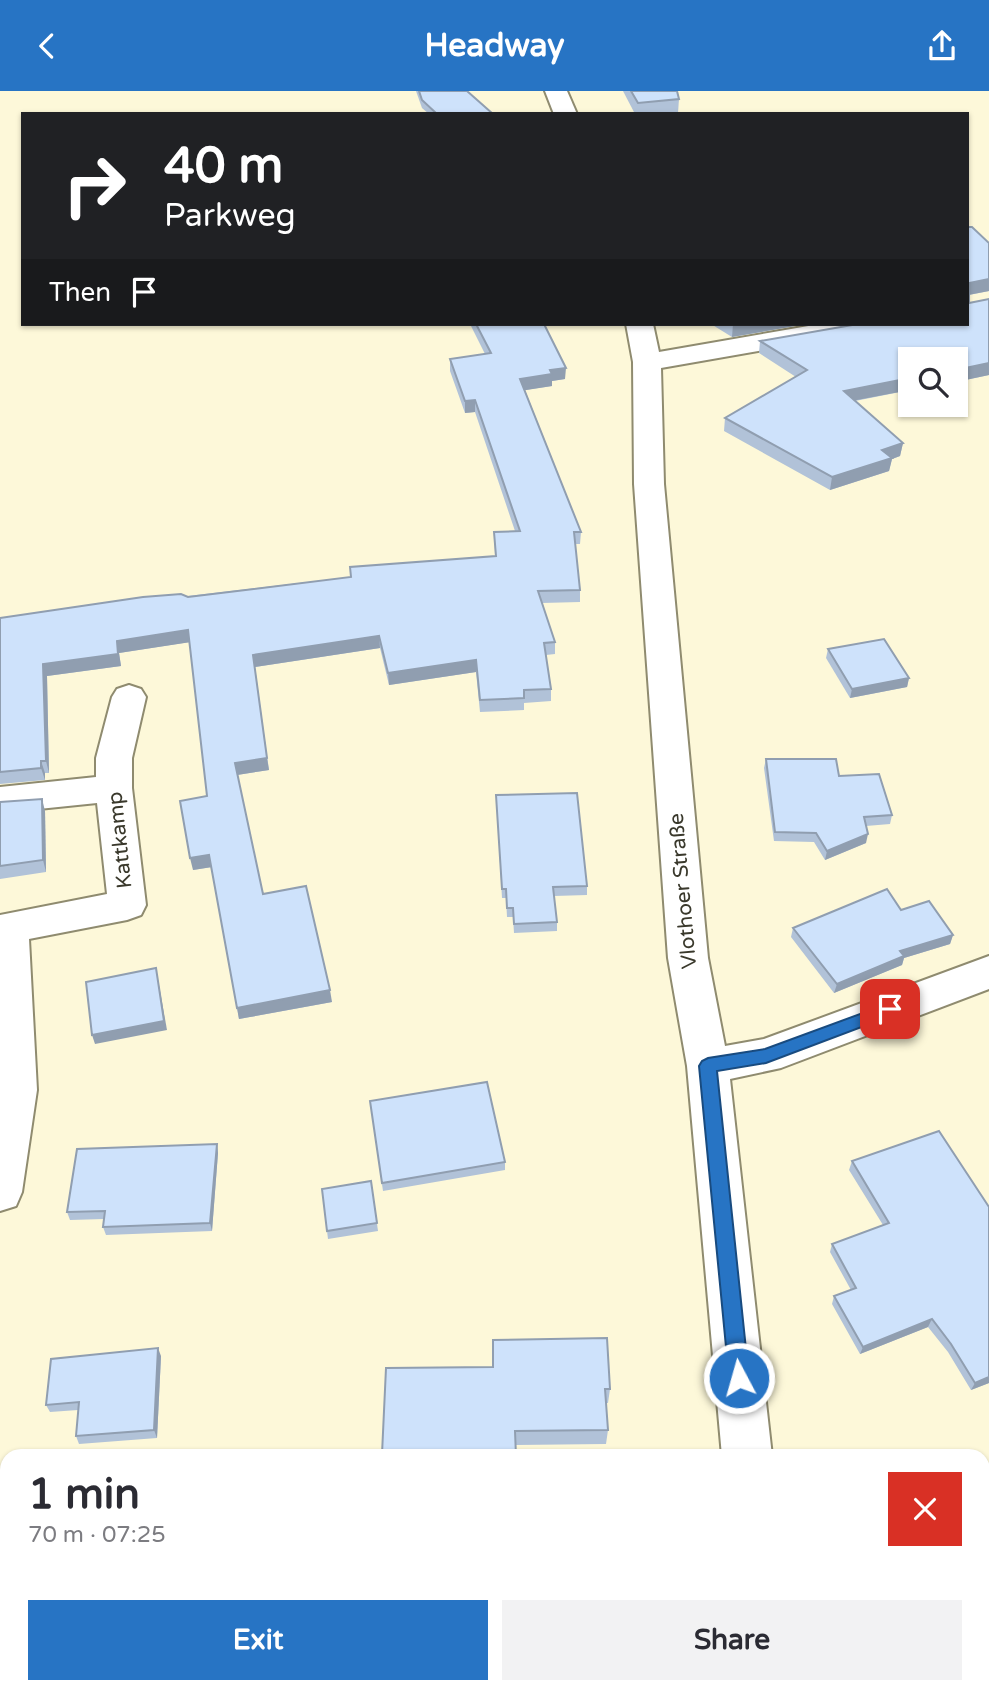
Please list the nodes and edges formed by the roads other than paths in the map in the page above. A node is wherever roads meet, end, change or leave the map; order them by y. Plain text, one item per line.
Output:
1 (555, 91) edge
2 (565, 112) edge
3 (640, 326) edge
4 (854, 326) edge
5 (647, 362) junction
6 (129, 698) dead end
7 (114, 788) junction
8 (0, 800) edge
9 (4, 930) edge
10 (989, 972) edge
11 (708, 1066) junction
12 (0, 1192) edge
13 (746, 1449) edge

1 - 2 street
3 - 5 street, Vlothoer Straße
4 - 5 street
5 - 11 street, Vlothoer Straße
6 - 7 street, Kattkamp
7 - 8 street
7 - 9 street, Kattkamp
9 - 12 street, Kattkamp
10 - 11 street
11 - 13 street, Vlothoer Straße

